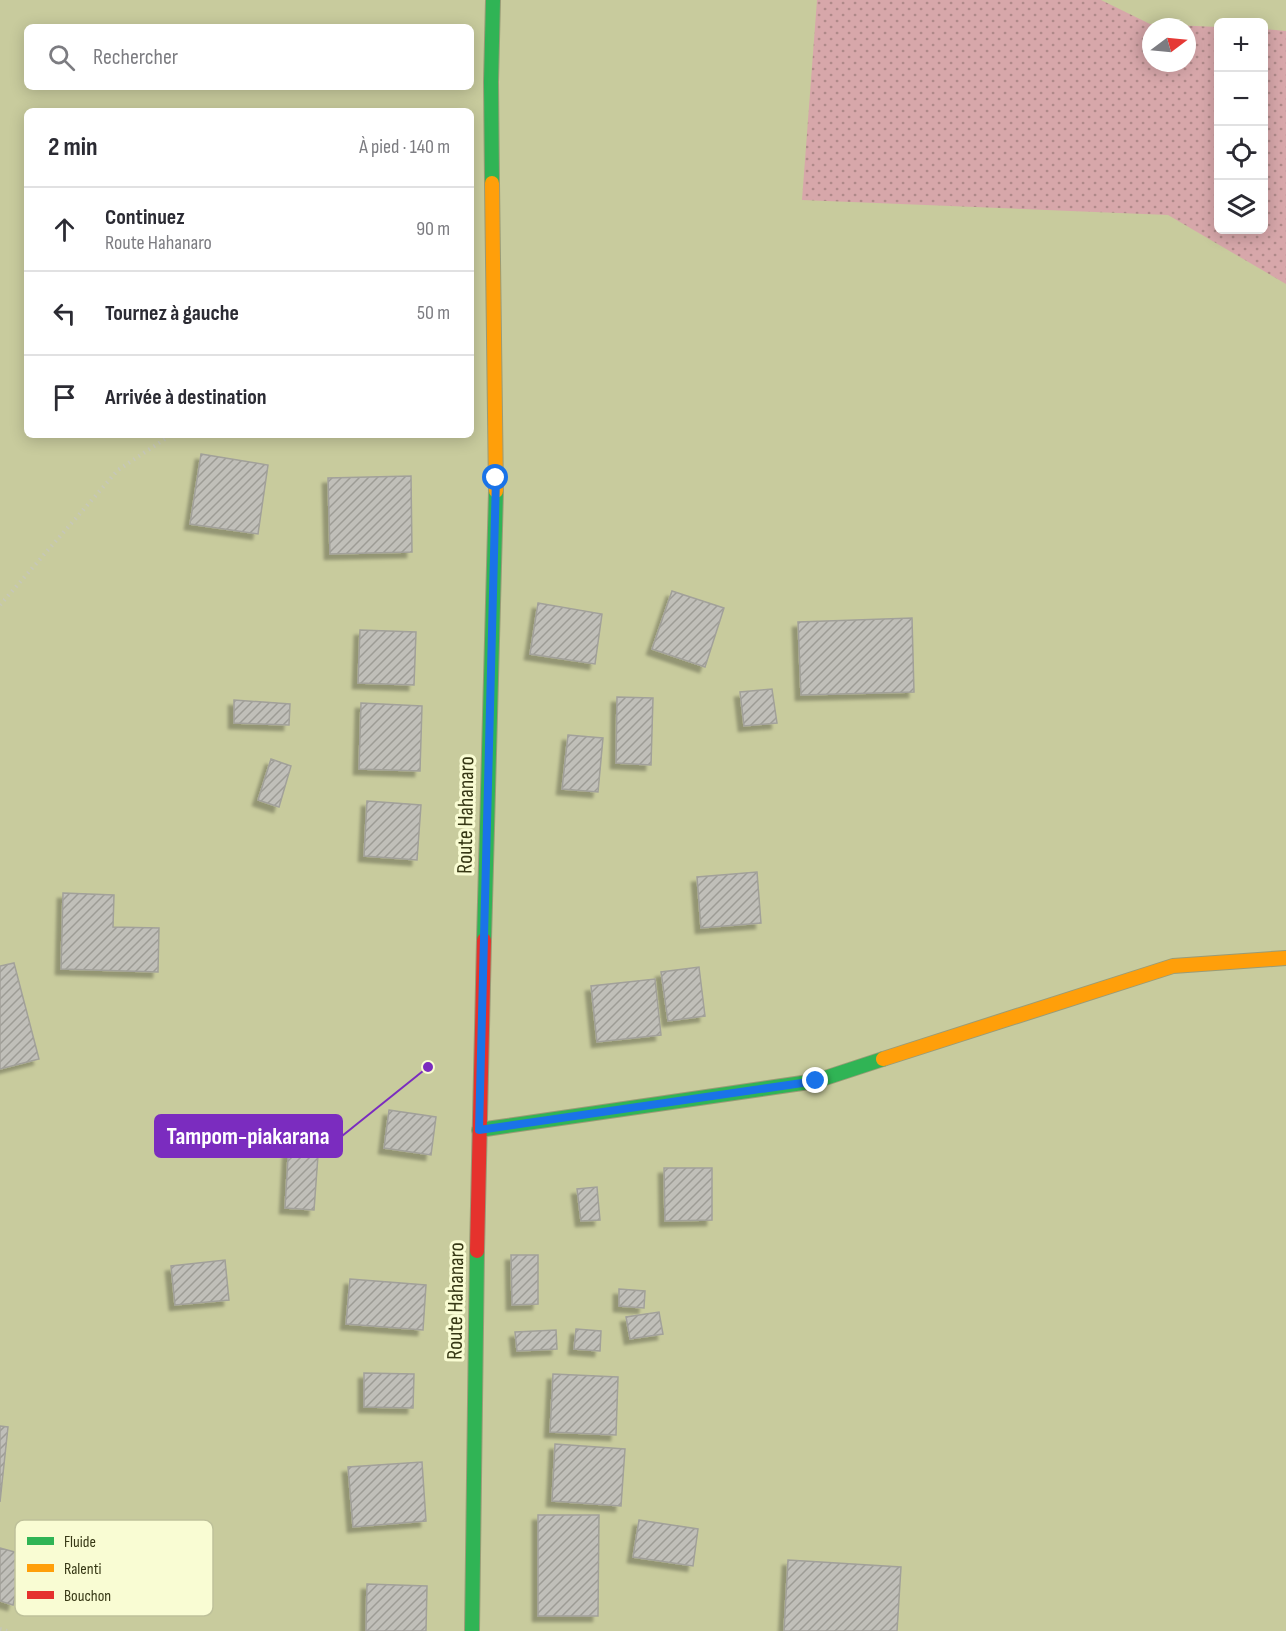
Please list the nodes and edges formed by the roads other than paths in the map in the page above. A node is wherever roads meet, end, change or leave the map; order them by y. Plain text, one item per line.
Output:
1 (494, 0) edge
2 (1286, 958) edge
3 (479, 1130) junction
4 (472, 1631) edge

1 - 3 street, Route Hahanaro
2 - 3 street
3 - 4 street, Route Hahanaro

